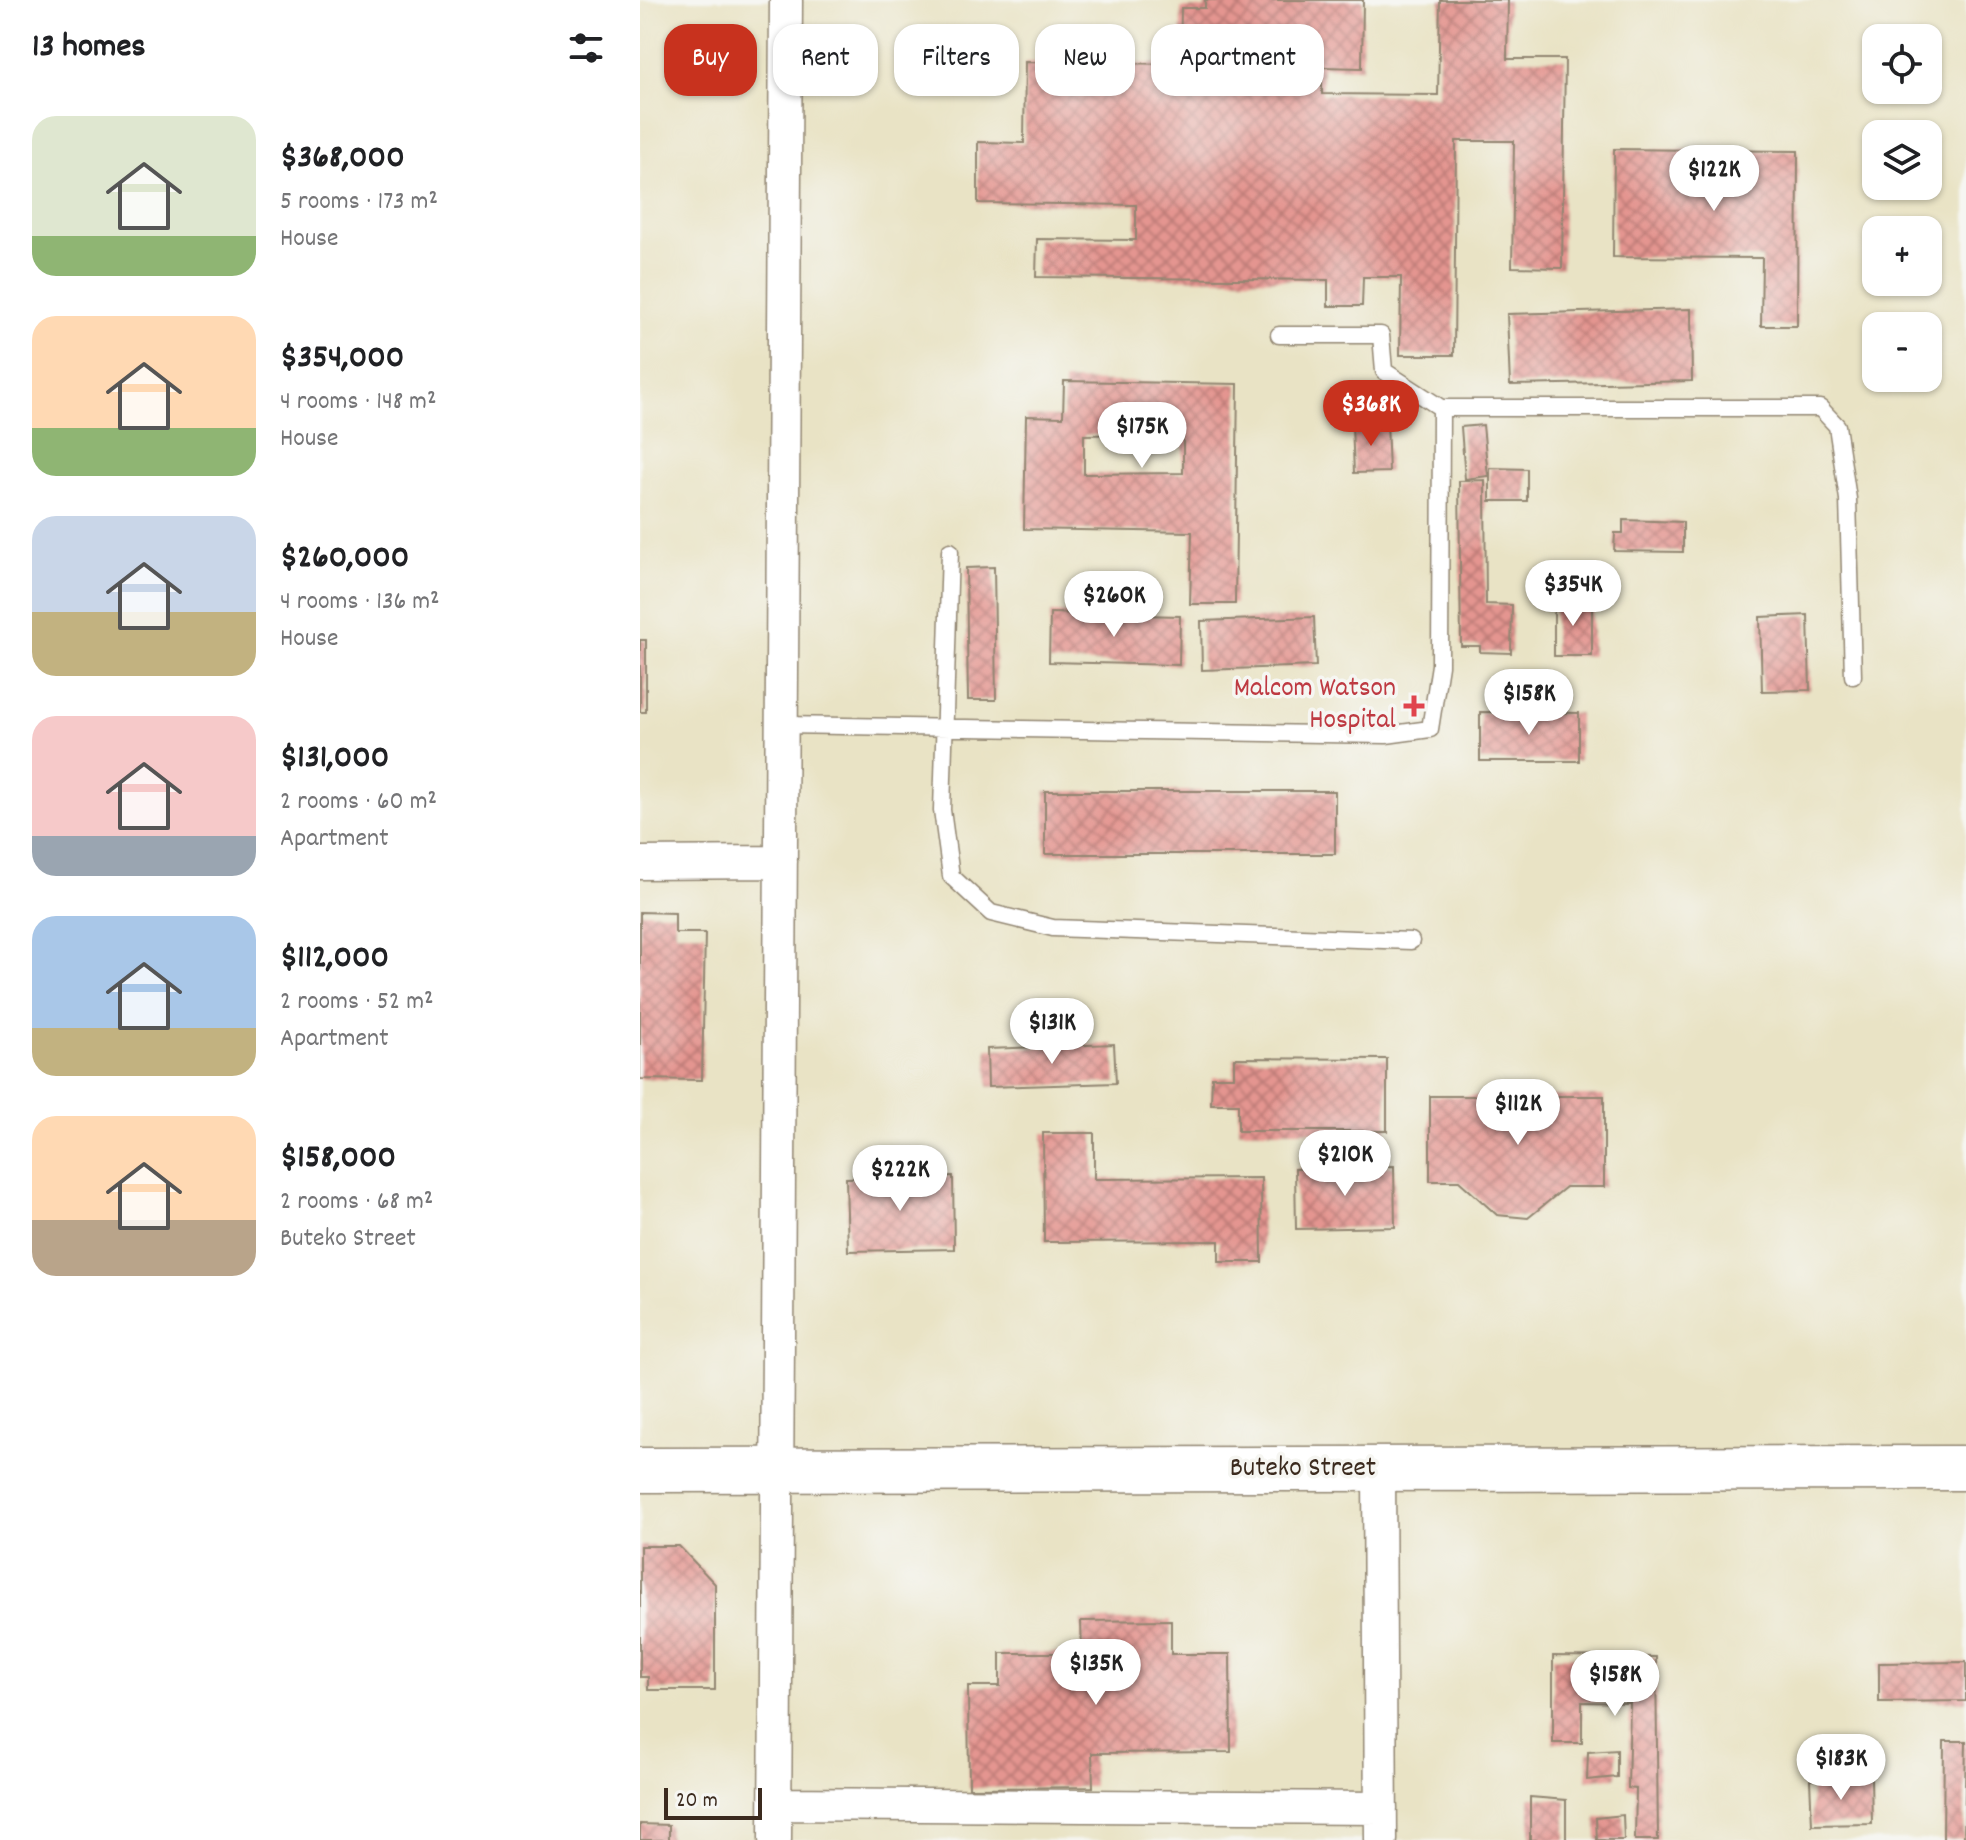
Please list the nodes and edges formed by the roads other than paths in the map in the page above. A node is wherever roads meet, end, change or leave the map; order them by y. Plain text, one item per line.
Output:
1 (786, 0) edge
2 (1279, 335) dead end
3 (1441, 408) junction
4 (950, 551) dead end
5 (1853, 676) dead end
6 (782, 725) junction
7 (943, 728) junction
8 (781, 862) junction
9 (640, 863) edge
10 (1411, 941) dead end
11 (777, 1467) junction
12 (1966, 1468) edge
13 (640, 1470) edge
14 (1379, 1470) junction
15 (776, 1804) junction
16 (1381, 1808) junction
17 (775, 1840) edge
18 (1381, 1840) edge

1 - 6 street
2 - 3 lane
3 - 5 lane
3 - 7 lane
4 - 7 lane
6 - 7 lane
6 - 8 street
7 - 10 lane
8 - 9 street
8 - 11 street
11 - 13 street, Buteko Street
11 - 14 street, Buteko Street
11 - 15 street
12 - 14 street, Buteko Street
14 - 16 street
15 - 16 street
15 - 17 street
16 - 18 street

